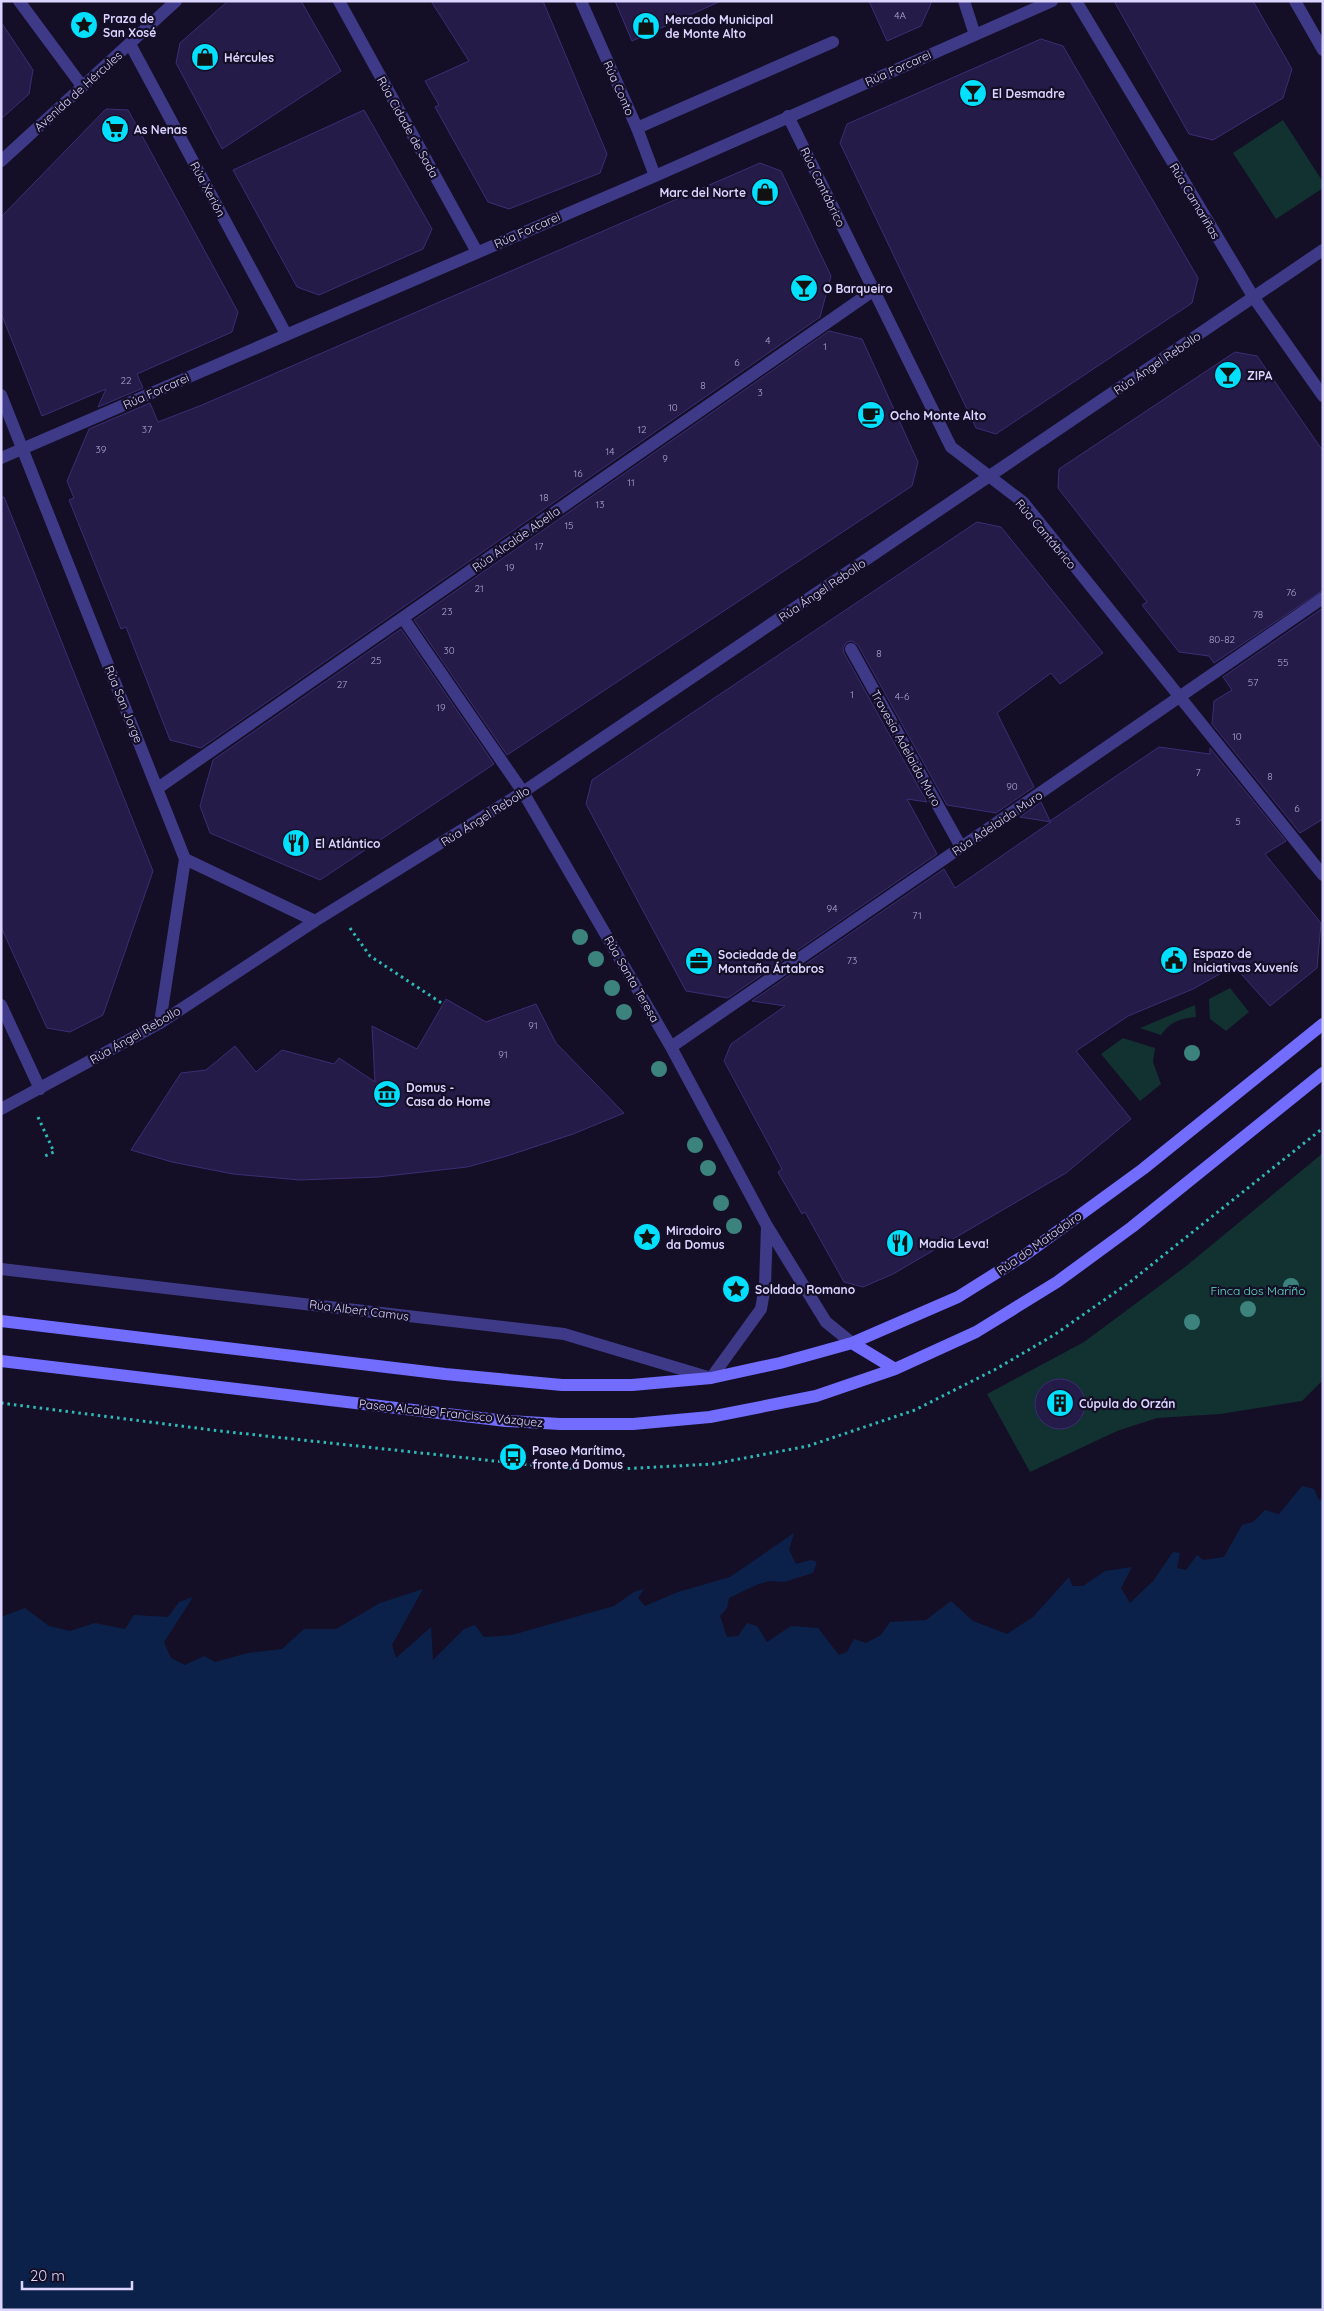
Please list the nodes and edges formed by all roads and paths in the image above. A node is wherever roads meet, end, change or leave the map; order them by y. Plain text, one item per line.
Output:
1 (19, 1) edge
2 (339, 1) edge
3 (581, 1) edge
4 (964, 1) edge
5 (1052, 1) edge
6 (1076, 1) edge
7 (1295, 1) edge
8 (171, 3) edge
9 (975, 35) junction
10 (833, 42) dead end
11 (130, 44) junction
12 (1323, 50) edge
13 (82, 86) junction
14 (788, 116) junction
15 (636, 128) junction
16 (1, 161) edge
17 (655, 176) junction
18 (1323, 250) edge
19 (477, 252) junction
20 (874, 290) junction
21 (1254, 298) junction
22 (286, 334) junction
23 (1, 395) edge
24 (1323, 396) edge
25 (23, 449) junction
26 (1, 458) edge
27 (988, 476) junction
28 (1323, 598) edge
29 (403, 618) junction
30 (851, 649) dead end
31 (1178, 698) junction
32 (158, 788) junction
33 (523, 792) junction
34 (961, 847) junction
35 (186, 858) junction
36 (1323, 875) edge
37 (337, 909) junction
38 (315, 921) junction
39 (443, 1004) dead end
40 (1, 1005) edge
41 (160, 1023) junction
42 (1323, 1024) edge
43 (671, 1047) junction
44 (1323, 1073) edge
45 (40, 1089) junction
46 (1, 1109) edge
47 (45, 1156) dead end
48 (768, 1226) junction
49 (1, 1269) edge
50 (1, 1321) edge
51 (852, 1343) junction
52 (1, 1361) edge
53 (896, 1369) junction
54 (711, 1378) junction

1 - 13 street
2 - 19 street, Rúa Cidade de Sada
3 - 15 street, Rúa Conto
4 - 9 street
5 - 9 street, Rúa Forcarei
6 - 21 street, Rúa Camariñas
7 - 12 street
8 - 11 street, Avenida de Hércules
9 - 14 street, Rúa Forcarei
10 - 15 street
11 - 13 street, Avenida de Hércules
11 - 22 street, Rúa Xerión
13 - 16 street, Avenida de Hércules
14 - 17 street, Rúa Forcarei
14 - 20 street, Rúa Cantábrico
15 - 17 street, Rúa Conto
17 - 19 street, Rúa Forcarei
18 - 21 street, Rúa Ángel Rebollo
19 - 22 street, Rúa Forcarei
20 - 27 street, Rúa Cantábrico
20 - 29 street, Rúa Alcalde Abella
21 - 24 street, Rúa Camariñas
21 - 27 street, Rúa Ángel Rebollo
22 - 25 street, Rúa Forcarei
23 - 25 street, Rúa San Jorge
25 - 26 street, Rúa Forcarei
25 - 32 street, Rúa San Jorge
27 - 31 street, Rúa Cantábrico
27 - 33 street, Rúa Ángel Rebollo
28 - 31 street, Rúa Adelaida Muro
29 - 32 street, Rúa Alcalde Abella
29 - 33 street, Rúa Santa Teresa
30 - 34 street, Travesía Adelaida Muro
31 - 34 street, Rúa Adelaida Muro
31 - 36 street, Rúa Cantábrico
32 - 35 street, Rúa San Jorge
33 - 37 street, Rúa Ángel Rebollo
33 - 43 street, Rúa Santa Teresa
34 - 43 street, Rúa Adelaida Muro
35 - 38 street
35 - 41 street
37 - 38 street, Rúa Ángel Rebollo
37 - 39 path
38 - 41 street, Rúa Ángel Rebollo
40 - 45 street
41 - 45 street, Rúa Ángel Rebollo
42 - 51 main road, Rúa do Matadoiro
43 - 48 street, Rúa Santa Teresa
44 - 53 main road
45 - 46 street, Rúa Ángel Rebollo
45 - 47 path
48 - 51 street, Rúa Santa Teresa
48 - 54 street
49 - 54 street, Rúa Albert Camus
50 - 54 main road
51 - 53 main road
51 - 54 main road, Rúa do Matadoiro
52 - 53 main road, Paseo Alcalde Francisco Vázquez

